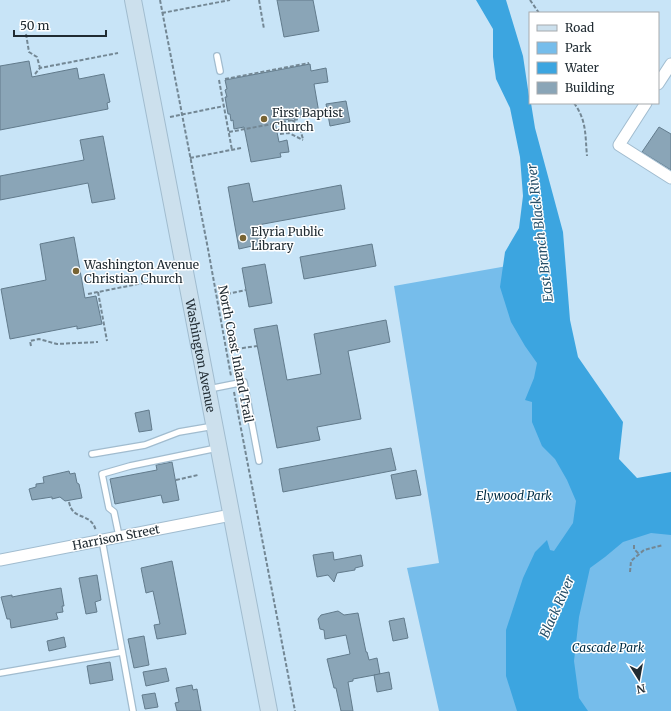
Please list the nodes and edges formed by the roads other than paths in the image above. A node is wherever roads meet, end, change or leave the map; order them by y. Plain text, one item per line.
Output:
1 (133, 0) edge
2 (217, 56) dead end
3 (671, 64) edge
4 (220, 71) dead end
5 (659, 82) edge
6 (645, 104) edge
7 (671, 178) edge
8 (207, 389) junction
9 (214, 426) junction
10 (218, 447) junction
11 (92, 454) dead end
12 (259, 461) dead end
13 (231, 515) junction
14 (119, 536) junction
15 (99, 537) junction
16 (0, 560) edge
17 (122, 652) junction
18 (0, 673) edge
19 (133, 711) edge
20 (269, 711) edge

1 - 8 street, Washington Avenue
2 - 4 lane
3 - 5 street
6 - 7 street
8 - 9 street, Washington Avenue
8 - 12 lane
9 - 10 street, Washington Avenue
9 - 11 lane
10 - 13 street, Washington Avenue
10 - 14 lane
13 - 14 street, Harrison Street
13 - 20 street, Washington Avenue
14 - 15 street, Harrison Street
15 - 16 street, Harrison Street
15 - 17 lane
17 - 18 lane
17 - 19 lane

